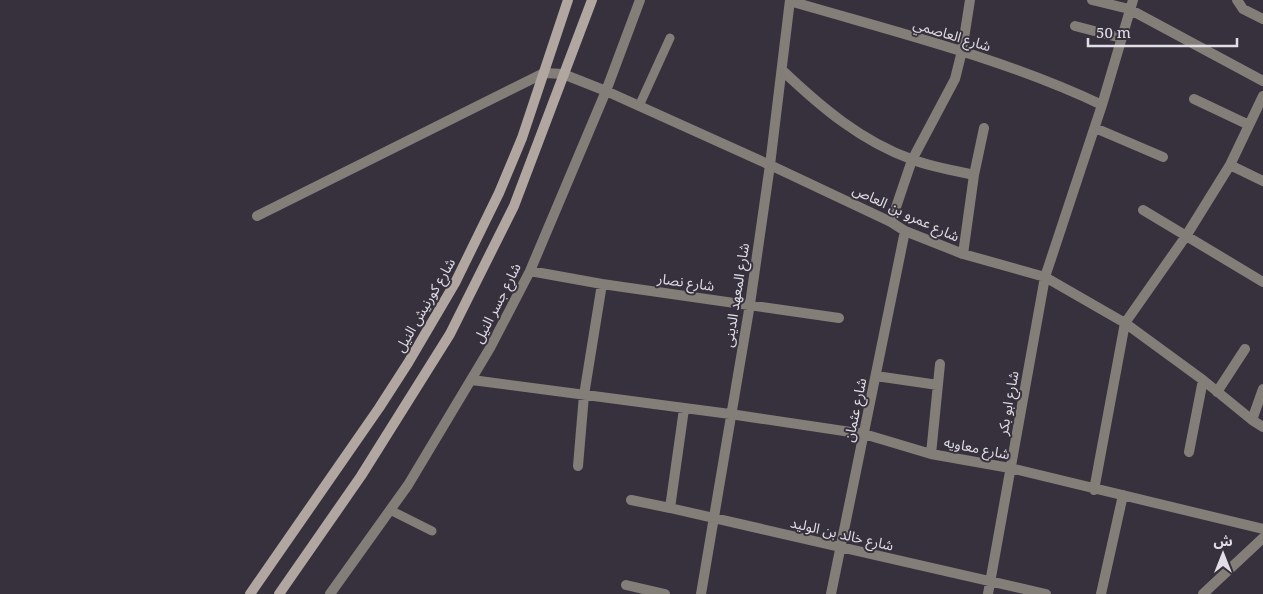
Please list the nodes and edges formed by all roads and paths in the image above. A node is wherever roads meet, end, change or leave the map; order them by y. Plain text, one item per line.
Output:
1 (568, 0) edge
2 (592, 0) edge
3 (640, 0) edge
4 (970, 0) edge
5 (1092, 0) edge
6 (1237, 0) edge
7 (790, 1) edge
8 (1131, 4) edge
9 (1263, 19) edge
10 (1075, 26) dead end
11 (670, 38) dead end
12 (1121, 38) junction
13 (962, 52) junction
14 (782, 71) junction
15 (544, 73) junction
16 (563, 74) junction
17 (1263, 80) edge
18 (606, 91) junction
19 (1194, 99) dead end
20 (1262, 102) edge
21 (1102, 105) junction
22 (639, 106) junction
23 (1249, 125) junction
24 (984, 128) dead end
25 (1095, 128) junction
26 (1163, 157) dead end
27 (912, 160) junction
28 (770, 165) junction
29 (1230, 165) junction
30 (974, 175) junction
31 (1263, 181) edge
32 (1143, 210) dead end
33 (257, 216) dead end
34 (891, 222) junction
35 (905, 231) junction
36 (1186, 236) junction
37 (963, 254) junction
38 (530, 271) junction
39 (1045, 277) junction
40 (1263, 282) edge
41 (602, 284) junction
42 (750, 304) junction
43 (839, 318) dead end
44 (1125, 324) junction
45 (1245, 349) dead end
46 (940, 364) dead end
47 (876, 376) junction
48 (472, 380) junction
49 (1203, 380) junction
50 (938, 385) junction
51 (1263, 389) edge
52 (1217, 392) junction
53 (584, 396) junction
54 (684, 409) junction
55 (730, 414) junction
56 (1252, 420) junction
57 (1263, 426) edge
58 (864, 434) junction
59 (1189, 452) dead end
60 (931, 454) junction
61 (578, 466) dead end
62 (1010, 468) junction
63 (1094, 490) junction
64 (1123, 495) junction
65 (631, 500) dead end
66 (670, 508) junction
67 (390, 510) junction
68 (715, 518) junction
69 (1263, 529) edge
70 (432, 531) dead end
71 (1263, 538) edge
72 (841, 548) junction
73 (990, 581) junction
74 (626, 585) dead end
75 (250, 594) edge
76 (279, 594) edge
77 (330, 594) edge
78 (665, 594) edge
79 (701, 594) edge
80 (831, 594) edge
81 (988, 594) edge
82 (1046, 594) edge
83 (1101, 594) edge
84 (1203, 594) edge

1 - 15 main road, شارع كورنيش النيل
2 - 16 main road
3 - 18 street, شارع جسر النيل
4 - 13 street
5 - 8 street
6 - 9 street
7 - 13 street, شارع العاصمي
7 - 14 street, شارع المعهد الدينى
8 - 12 street, شارع ابو بكر
8 - 17 street
10 - 12 street
11 - 22 lane
12 - 21 street, شارع ابو بكر
13 - 21 street, شارع العاصمي
13 - 27 street
14 - 27 street
14 - 28 street, شارع المعهد الدينى
15 - 16 street, شارع عمرو بن العاص
15 - 33 street
15 - 75 main road, شارع كورنيش النيل
16 - 18 street, شارع عمرو بن العاص
16 - 76 main road
18 - 22 street, شارع عمرو بن العاص
18 - 38 street, شارع جسر النيل
19 - 23 street
20 - 23 street
21 - 25 street, شارع ابو بكر
22 - 28 street, شارع عمرو بن العاص
23 - 29 street
24 - 30 street
25 - 26 street
25 - 39 street, شارع ابو بكر
27 - 30 street
27 - 34 street
28 - 34 street, شارع عمرو بن العاص
28 - 42 street, شارع المعهد الدينى
29 - 31 street
29 - 36 street
30 - 37 street
32 - 36 street
34 - 35 street, شارع عمرو بن العاص
35 - 37 street, شارع عمرو بن العاص
35 - 47 street, شارع عثمان
36 - 40 street
36 - 44 street
37 - 39 street, شارع عمرو بن العاص
38 - 41 street, شارع نصار
38 - 48 street, شارع جسر النيل
39 - 44 street, شارع عمرو بن العاص
39 - 62 street, شارع ابو بكر
41 - 42 street, شارع نصار
41 - 53 street
42 - 43 street, شارع نصار
42 - 55 street, شارع المعهد الدينى
44 - 49 street, شارع عمرو بن العاص
44 - 63 street
45 - 52 street
46 - 50 street
47 - 50 street
47 - 58 street, شارع عثمان
48 - 53 street, شارع معاويه
48 - 67 street, شارع جسر النيل
49 - 52 street, شارع عمرو بن العاص
49 - 59 street
50 - 60 street
51 - 56 street
52 - 56 street, شارع عمرو بن العاص
53 - 54 street, شارع معاويه
53 - 61 street
54 - 55 street, شارع معاويه
54 - 66 street
55 - 58 street, شارع معاويه
55 - 68 street, شارع المعهد الدينى
56 - 57 street, شارع عمرو بن العاص
58 - 60 street, شارع معاويه
58 - 72 street, شارع عثمان
60 - 62 street, شارع معاويه
62 - 63 street, شارع معاويه
62 - 73 street, شارع ابو بكر
63 - 64 street, شارع معاويه
64 - 69 street, شارع معاويه
64 - 83 street
65 - 66 street, شارع خالد بن الوليد
66 - 68 street, شارع خالد بن الوليد
67 - 70 lane
67 - 77 street, شارع جسر النيل
68 - 72 street, شارع خالد بن الوليد
68 - 79 street, شارع المعهد الدينى
71 - 84 street
72 - 73 street, شارع خالد بن الوليد
72 - 80 street, شارع عثمان
73 - 81 street, شارع ابو بكر
73 - 82 street, شارع خالد بن الوليد
74 - 78 street

